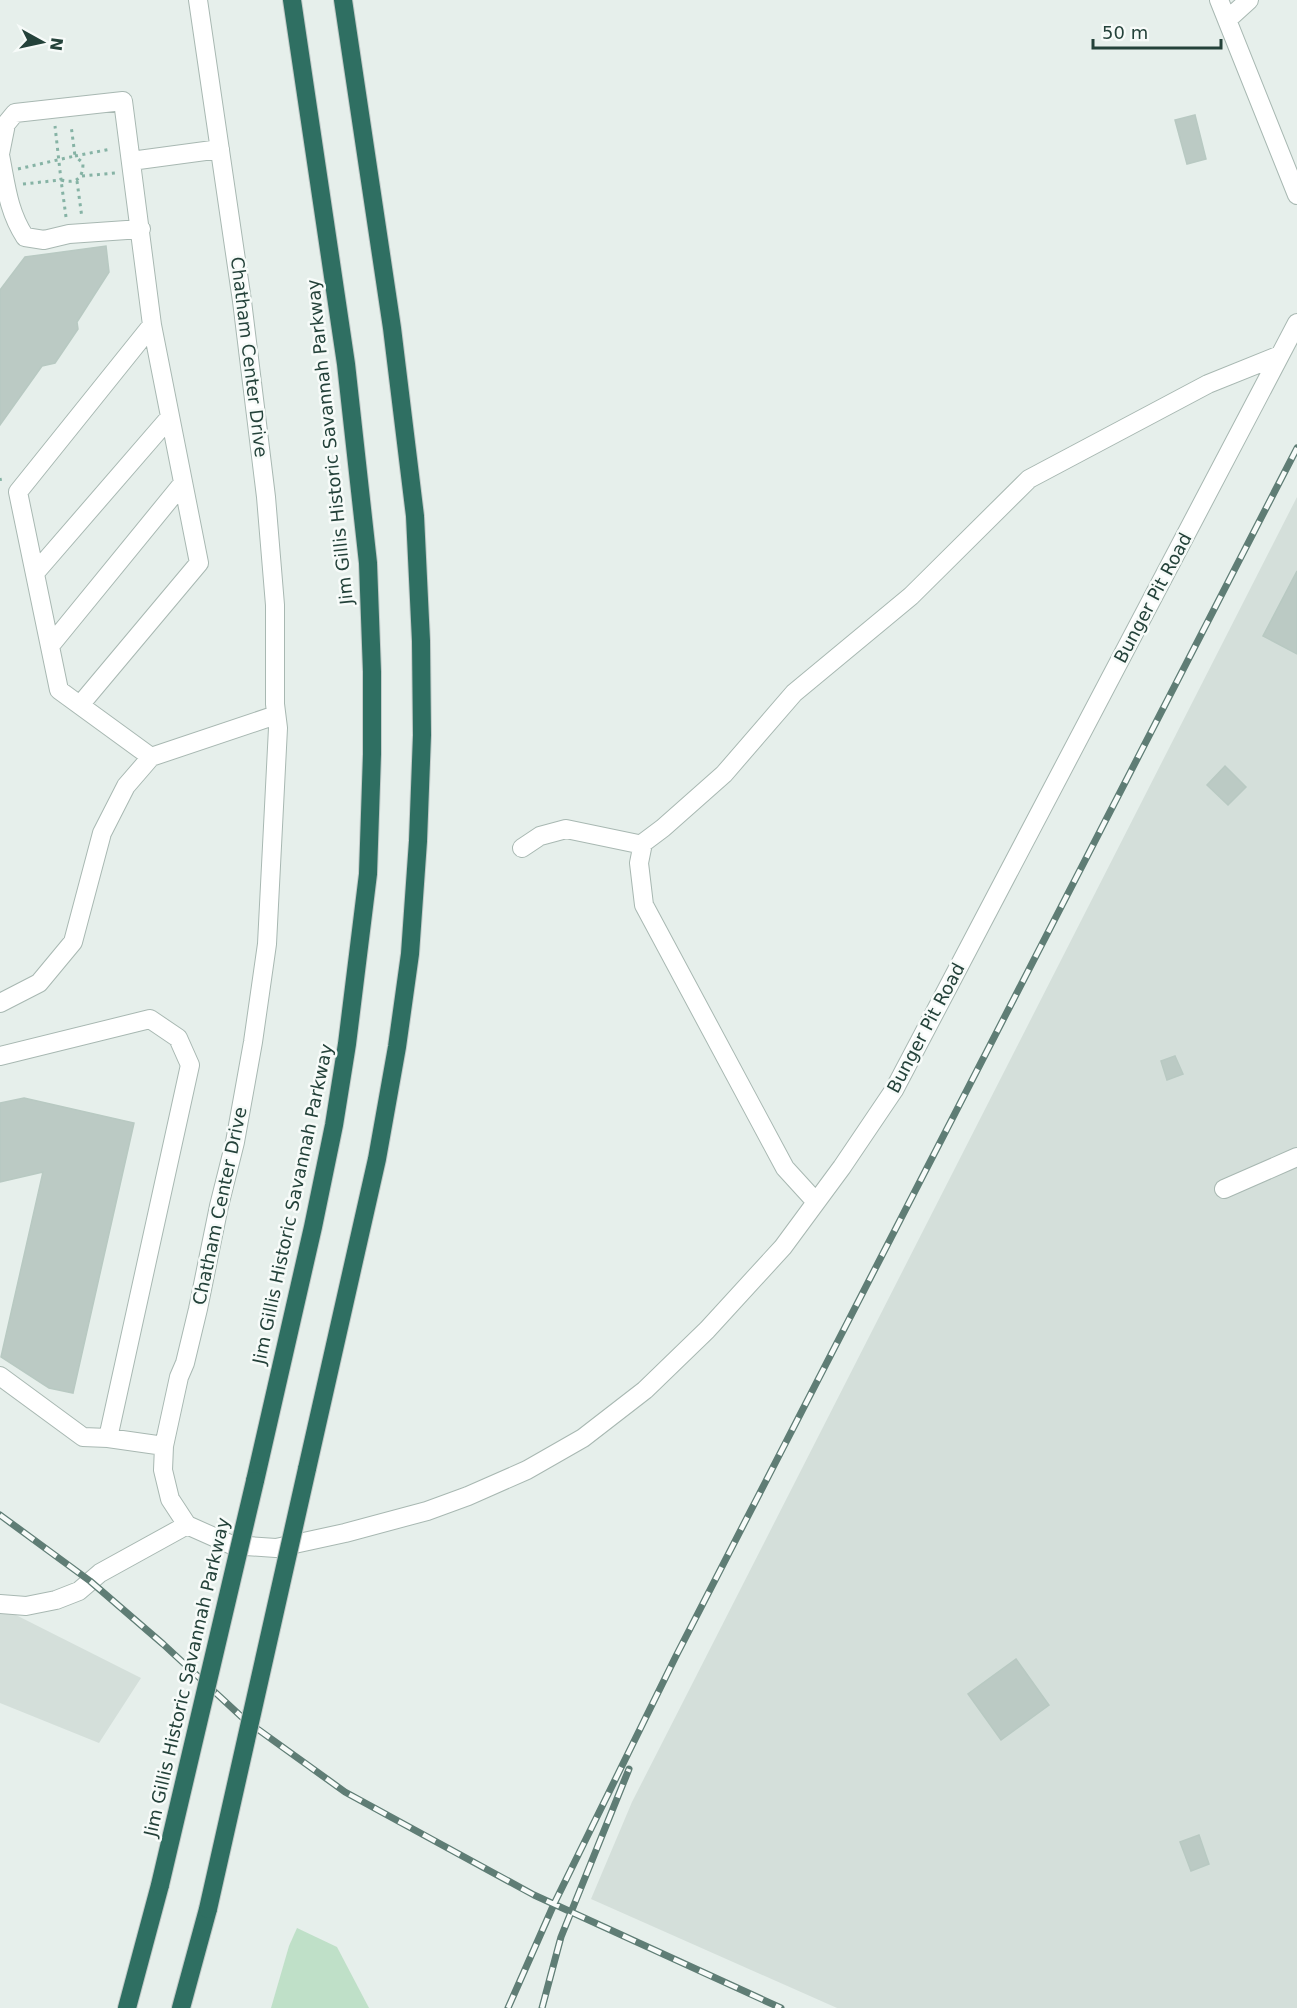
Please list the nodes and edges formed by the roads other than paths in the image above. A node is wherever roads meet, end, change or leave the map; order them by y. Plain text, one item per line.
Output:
1 (198, 0) edge
2 (292, 0) edge
3 (343, 0) edge
4 (1219, 0) edge
5 (1249, 0) edge
6 (1227, 20) junction
7 (220, 149) junction
8 (131, 159) junction
9 (2, 167) edge
10 (1297, 195) edge
11 (141, 229) junction
12 (1297, 322) edge
13 (152, 325) junction
14 (1280, 355) junction
15 (170, 417) junction
16 (183, 483) junction
17 (35, 573) junction
18 (50, 646) junction
19 (80, 705) junction
20 (276, 715) junction
21 (152, 757) junction
22 (643, 845) junction
23 (522, 848) dead end
24 (0, 1003) edge
25 (0, 1056) edge
26 (1297, 1157) edge
27 (1224, 1189) dead end
28 (816, 1202) junction
29 (0, 1376) edge
30 (108, 1438) junction
31 (164, 1446) junction
32 (187, 1525) junction
33 (0, 1604) edge
34 (127, 2008) edge
35 (181, 2008) edge

1 - 7 street, Chatham Center Drive
2 - 34 highway, Jim Gillis Historic Savannah Parkway, bridge
3 - 35 highway, bridge
4 - 6 street
5 - 6 street
6 - 10 street
7 - 8 street
7 - 20 street, Chatham Center Drive
8 - 9 street
8 - 11 street
9 - 11 street
11 - 13 street
12 - 14 street, Bunger Pit Road
13 - 15 street
13 - 17 street
14 - 22 street
14 - 28 street, Bunger Pit Road
15 - 16 street
15 - 17 street
16 - 18 street
16 - 19 street
17 - 18 street
18 - 19 street
19 - 21 street
20 - 21 street
20 - 31 street, Chatham Center Drive
21 - 24 street
22 - 23 street
22 - 28 street
25 - 30 street
26 - 27 street
28 - 32 street, Bunger Pit Road
29 - 30 street
30 - 31 street
31 - 32 street, Chatham Center Drive
32 - 33 street

